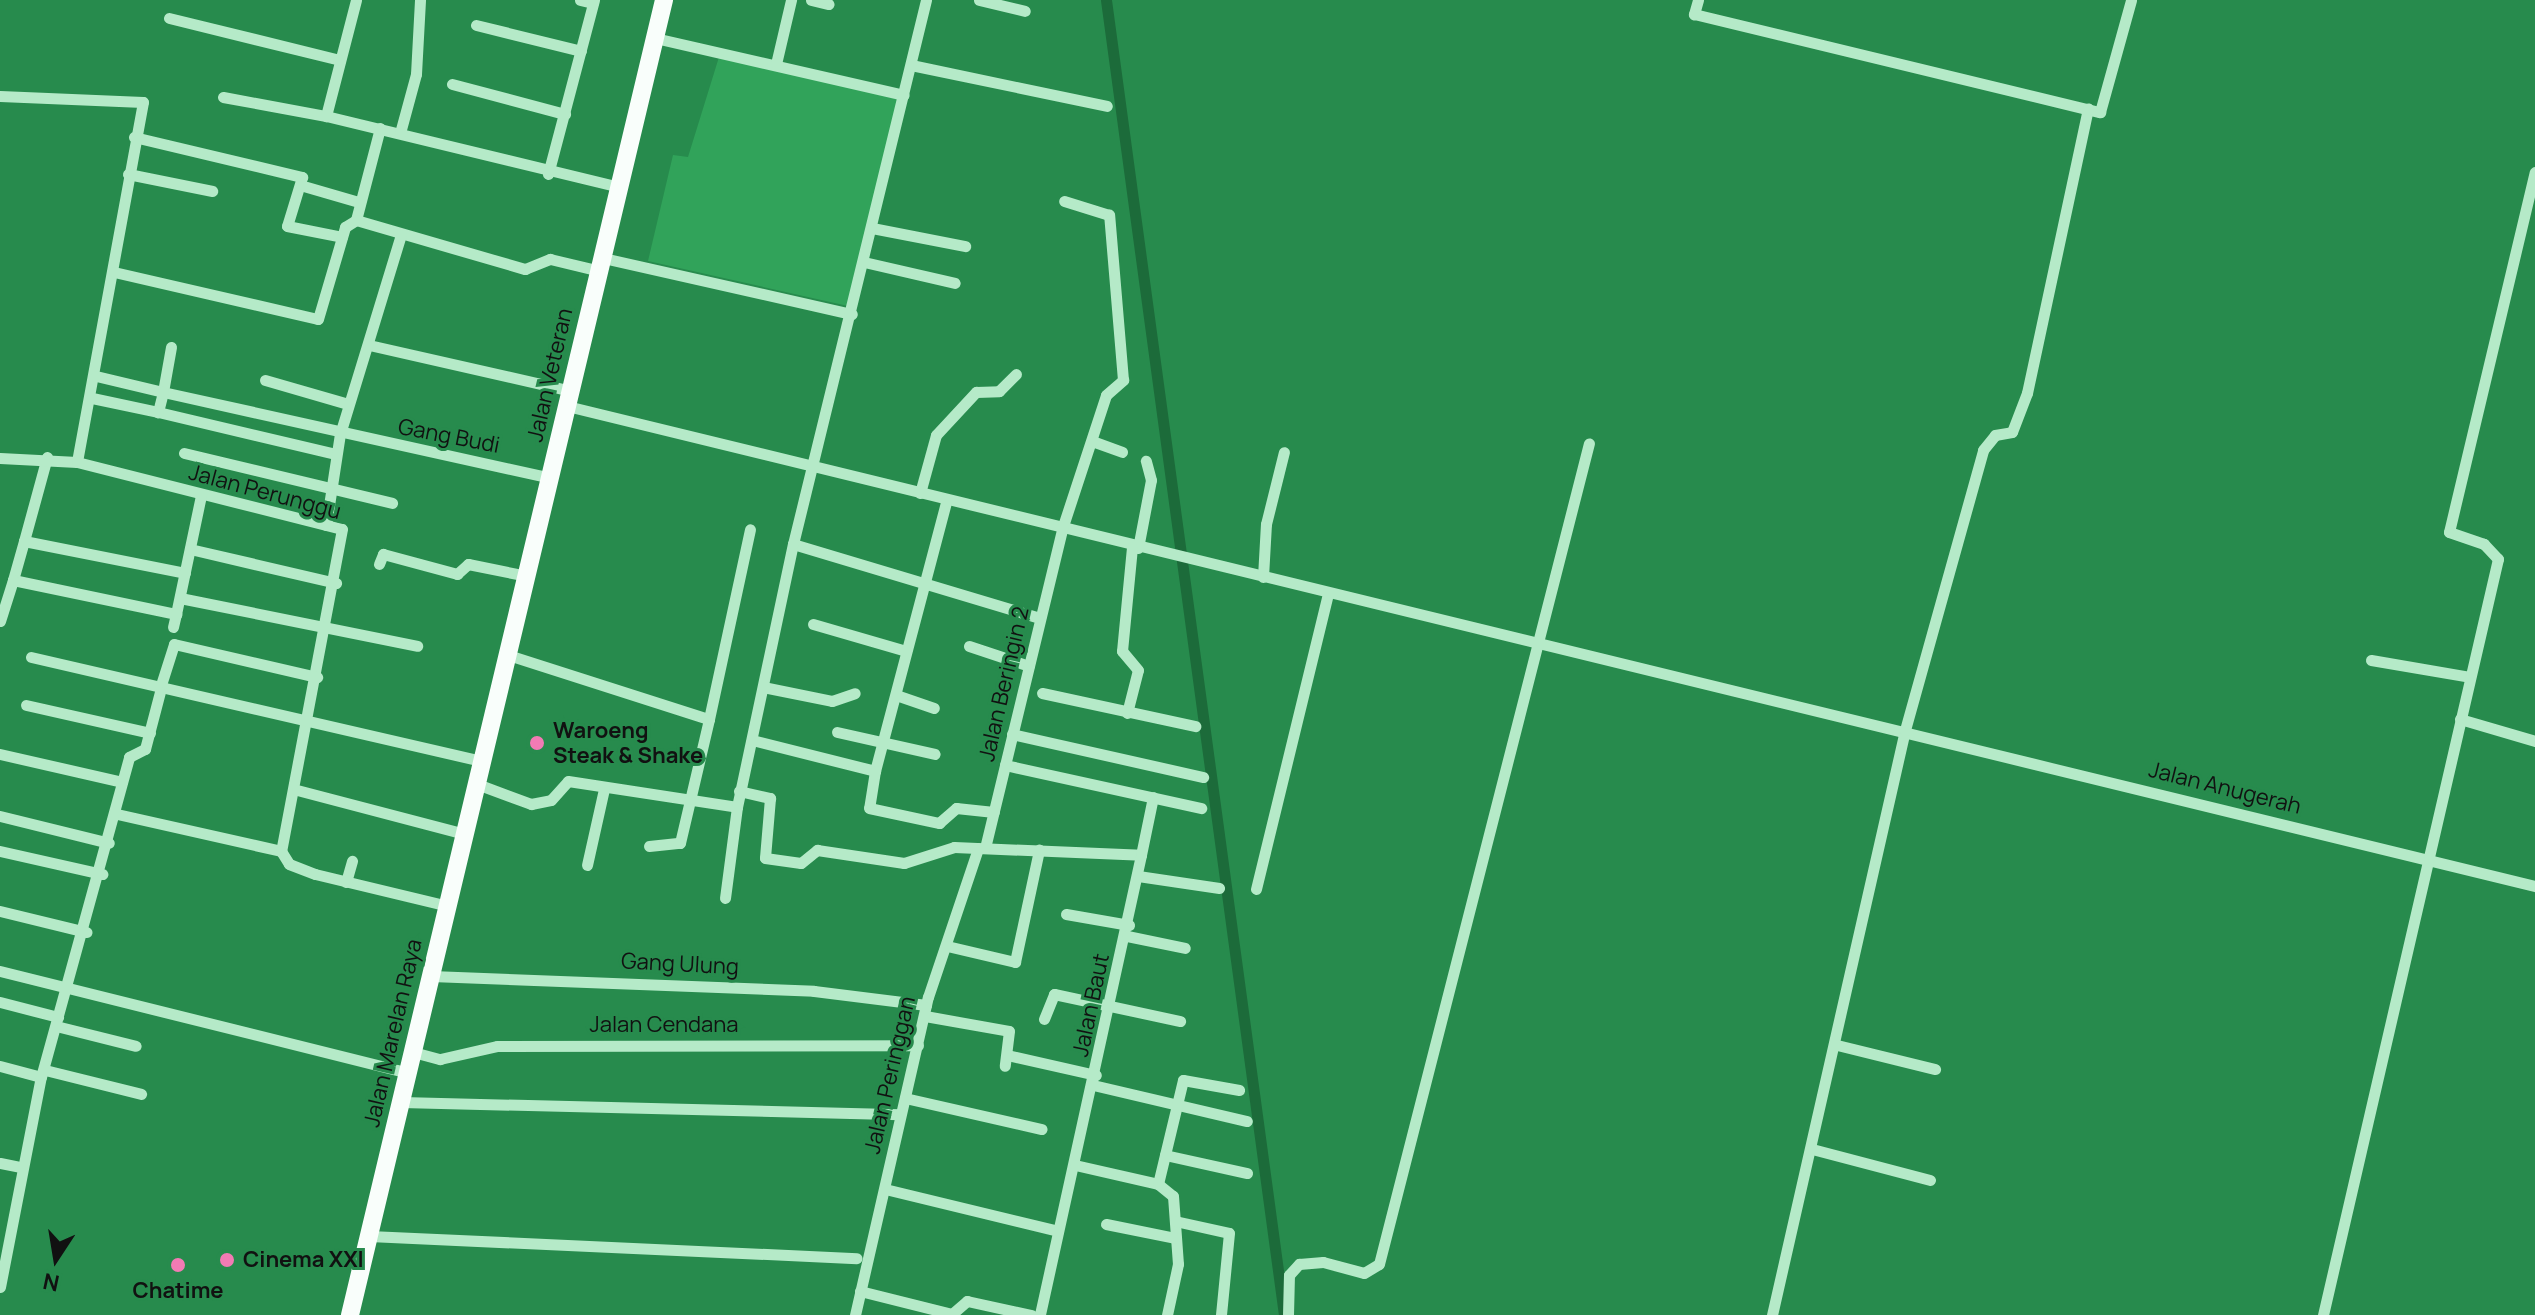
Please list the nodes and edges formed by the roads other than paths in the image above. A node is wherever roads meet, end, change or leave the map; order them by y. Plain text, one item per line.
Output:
1 (356, 0) edge
2 (420, 0) edge
3 (664, 0) edge
4 (791, 0) edge
5 (811, 0) edge
6 (926, 0) edge
7 (979, 0) edge
8 (1698, 0) edge
9 (2131, 0) edge
10 (589, 1) edge
11 (829, 4) dead end
12 (1025, 11) dead end
13 (169, 18) dead end
14 (476, 25) dead end
15 (655, 38) junction
16 (581, 51) junction
17 (340, 60) junction
18 (776, 64) junction
19 (911, 65) junction
20 (452, 84) dead end
21 (904, 95) junction
22 (0, 96) edge
23 (223, 97) dead end
24 (1107, 106) dead end
25 (2088, 108) junction
26 (565, 114) junction
27 (326, 116) junction
28 (380, 128) junction
29 (400, 133) junction
30 (134, 137) junction
31 (2535, 172) edge
32 (128, 174) junction
33 (548, 174) junction
34 (300, 185) junction
35 (620, 187) junction
36 (212, 191) dead end
37 (1064, 201) dead end
38 (359, 202) junction
39 (356, 220) junction
40 (872, 228) junction
41 (401, 235) junction
42 (342, 237) junction
43 (965, 246) dead end
44 (864, 262) junction
45 (601, 265) junction
46 (114, 272) junction
47 (955, 283) dead end
48 (852, 314) junction
49 (369, 345) junction
50 (171, 347) dead end
51 (1016, 374) dead end
52 (96, 376) junction
53 (265, 380) dead end
54 (163, 392) junction
55 (92, 398) junction
56 (569, 398) junction
57 (348, 404) junction
58 (158, 412) junction
59 (340, 434) junction
60 (1092, 441) junction
61 (1589, 443) dead end
62 (1122, 452) dead end
63 (1284, 452) dead end
64 (184, 453) dead end
65 (335, 454) junction
66 (47, 457) junction
67 (1146, 461) dead end
68 (1, 462) edge
69 (77, 462) junction
70 (813, 469) junction
71 (550, 478) junction
72 (330, 489) junction
73 (920, 493) junction
74 (201, 495) junction
75 (947, 499) junction
76 (392, 503) dead end
77 (326, 525) junction
78 (750, 529) dead end
79 (1062, 529) junction
80 (24, 541) junction
81 (793, 544) junction
82 (1135, 548) junction
83 (190, 549) junction
84 (379, 564) dead end
85 (185, 573) junction
86 (527, 576) junction
87 (1263, 577) junction
88 (13, 580) junction
89 (336, 583) junction
90 (923, 583) junction
91 (1328, 593) junction
92 (180, 598) junction
93 (176, 614) junction
94 (1040, 618) junction
95 (0, 621) edge
96 (813, 624) dead end
97 (173, 627) dead end
98 (325, 632) junction
99 (1540, 644) junction
100 (417, 646) dead end
101 (969, 646) dead end
102 (906, 651) junction
103 (508, 655) junction
104 (31, 657) dead end
105 (2371, 660) dead end
106 (1029, 666) junction
107 (317, 677) junction
108 (2470, 677) junction
109 (763, 687) junction
110 (160, 690) junction
111 (855, 693) dead end
112 (1042, 693) dead end
113 (896, 695) junction
114 (26, 705) dead end
115 (934, 708) dead end
116 (1127, 713) junction
117 (709, 719) junction
118 (2460, 719) junction
119 (309, 725) junction
120 (1195, 726) dead end
121 (1905, 730) junction
122 (837, 732) dead end
123 (150, 733) junction
124 (1012, 734) junction
125 (752, 740) junction
126 (2535, 741) edge
127 (884, 743) junction
128 (0, 754) edge
129 (935, 754) dead end
130 (482, 761) junction
131 (1005, 765) junction
132 (875, 771) junction
133 (1203, 777) dead end
134 (122, 782) junction
135 (477, 784) junction
136 (604, 789) junction
137 (297, 790) junction
138 (739, 791) junction
139 (1153, 797) junction
140 (691, 803) junction
141 (737, 807) junction
142 (1201, 808) dead end
143 (994, 812) junction
144 (117, 814) junction
145 (0, 816) edge
146 (465, 834) junction
147 (109, 843) junction
148 (649, 846) dead end
149 (981, 848) junction
150 (1039, 850) junction
151 (0, 851) edge
152 (281, 851) junction
153 (1141, 855) junction
154 (2427, 859) junction
155 (352, 861) dead end
156 (587, 865) dead end
157 (102, 874) junction
158 (1138, 876) junction
159 (346, 882) junction
160 (2535, 886) edge
161 (1219, 888) dead end
162 (1256, 889) dead end
163 (725, 898) dead end
164 (448, 906) junction
165 (0, 911) edge
166 (1066, 914) dead end
167 (1128, 931) junction
168 (86, 932) junction
169 (947, 946) junction
170 (1185, 948) dead end
171 (0, 971) edge
172 (431, 976) junction
173 (66, 986) junction
174 (0, 1002) edge
175 (1110, 1005) junction
176 (926, 1011) junction
177 (1044, 1019) dead end
178 (1180, 1021) dead end
179 (57, 1022) junction
180 (918, 1045) junction
181 (1837, 1045) junction
182 (136, 1046) dead end
183 (413, 1052) junction
184 (0, 1066) edge
185 (1935, 1069) dead end
186 (43, 1073) junction
187 (408, 1073) junction
188 (1095, 1080) junction
189 (1239, 1090) dead end
190 (141, 1094) dead end
191 (905, 1098) junction
192 (401, 1102) junction
193 (1176, 1104) junction
194 (900, 1114) junction
195 (1247, 1121) dead end
196 (1042, 1129) dead end
197 (1812, 1149) junction
198 (1165, 1155) junction
199 (0, 1163) edge
200 (1075, 1165) junction
201 (20, 1167) junction
202 (1247, 1173) dead end
203 (1930, 1180) dead end
204 (1158, 1184) junction
205 (885, 1189) junction
206 (1175, 1221) junction
207 (1106, 1224) dead end
208 (1058, 1231) junction
209 (369, 1236) junction
210 (1175, 1238) junction
211 (4, 1242) edge
212 (857, 1258) dead end
213 (0, 1287) edge
214 (860, 1291) junction
215 (350, 1315) edge
216 (855, 1315) edge
217 (1031, 1315) edge
218 (1040, 1315) edge
219 (1167, 1315) edge
220 (1221, 1315) edge
221 (1288, 1315) edge
222 (1772, 1315) edge
223 (2323, 1315) edge

1 - 17 street
2 - 29 street
3 - 15 main road, Jalan Veteran
4 - 18 street
5 - 11 street
6 - 19 street
7 - 12 street
8 - 25 street
9 - 25 street
10 - 16 street
13 - 17 street
14 - 16 street
15 - 18 street
15 - 35 main road, Jalan Veteran
16 - 26 street
17 - 27 street
18 - 21 street
19 - 21 street
19 - 24 street
20 - 26 street
21 - 40 street
22 - 30 street
23 - 27 street
25 - 121 street
26 - 33 street
27 - 28 street
28 - 29 street
28 - 38 street
29 - 33 street
30 - 32 street
30 - 34 street
31 - 108 street
32 - 36 street
32 - 46 street
33 - 35 street
34 - 38 street
34 - 42 street
35 - 45 main road, Jalan Veteran
37 - 60 street, Jalan Beringin 2
38 - 39 street
39 - 41 street
39 - 42 street
40 - 43 street
40 - 44 street
41 - 45 street
41 - 49 street
42 - 46 street
44 - 47 street
44 - 48 street
45 - 48 street
45 - 56 main road, Jalan Veteran
46 - 52 street
48 - 70 street
49 - 56 street, Jalan Anugerah
49 - 57 street
50 - 54 street
51 - 73 street
52 - 54 street, Gang Budi
52 - 55 street
53 - 57 street
54 - 58 street
54 - 59 street, Gang Budi
55 - 58 street
55 - 69 street
56 - 70 street, Jalan Anugerah
56 - 71 main road, Jalan Veteran
57 - 59 street
58 - 65 street
59 - 65 street
59 - 71 street, Gang Budi
60 - 62 street
60 - 79 street, Jalan Beringin 2
61 - 99 street
63 - 87 street
64 - 72 street
65 - 72 street
66 - 68 street, Jalan Perunggu
66 - 69 street, Jalan Perunggu
66 - 80 street
67 - 82 street
69 - 74 street, Jalan Perunggu
70 - 73 street, Jalan Anugerah
70 - 81 street
71 - 86 main road, Jalan Veteran
72 - 76 street
72 - 77 street
73 - 75 street, Jalan Anugerah
74 - 77 street, Jalan Perunggu
74 - 83 street
75 - 79 street, Jalan Anugerah
75 - 90 street
77 - 89 street, Jalan Perunggu
78 - 117 street
79 - 82 street, Jalan Anugerah
79 - 94 street, Jalan Beringin 2
80 - 85 street
80 - 88 street
81 - 90 street
81 - 109 street
82 - 87 street, Jalan Anugerah
82 - 116 street
83 - 85 street
83 - 89 street
84 - 86 street
85 - 92 street
86 - 103 main road, Jalan Veteran
87 - 91 street, Jalan Anugerah
88 - 93 street
88 - 95 street
89 - 98 street, Jalan Perunggu
90 - 94 street
90 - 102 street
91 - 99 street, Jalan Anugerah
91 - 162 street
92 - 93 street
92 - 98 street
93 - 97 street
94 - 106 street, Jalan Beringin 2
96 - 102 street
98 - 100 street
98 - 107 street, Jalan Perunggu
99 - 121 street, Jalan Anugerah
99 - 221 street
101 - 106 street
102 - 113 street
103 - 117 street
103 - 130 main road, Jalan Veteran
104 - 110 street
105 - 108 street
106 - 124 street, Jalan Beringin 2
107 - 110 street
107 - 119 street, Jalan Perunggu
108 - 118 street
109 - 111 street
109 - 125 street
110 - 119 street
110 - 123 street
112 - 116 street
113 - 115 street
113 - 127 street
114 - 123 street
116 - 120 street
117 - 140 street
118 - 126 street
118 - 154 street
119 - 130 street
119 - 137 street, Jalan Perunggu
121 - 154 street, Jalan Anugerah
121 - 181 street
122 - 127 street
123 - 134 street
124 - 131 street, Jalan Beringin 2
124 - 133 street
125 - 132 street
125 - 138 street
127 - 129 street
127 - 132 street
128 - 134 street
130 - 135 main road, Jalan Marelan Raya
131 - 139 street
131 - 143 street, Jalan Beringin 2
132 - 143 street
134 - 144 street
135 - 136 street
135 - 146 main road, Jalan Marelan Raya
136 - 140 street
136 - 156 street
137 - 146 street
137 - 152 street, Jalan Perunggu
138 - 141 street
138 - 149 street
139 - 142 street
139 - 153 street, Jalan Baut
140 - 141 street
140 - 148 street
141 - 163 street
143 - 149 street, Jalan Beringin 2
144 - 147 street
144 - 152 street
145 - 147 street
146 - 164 main road, Jalan Marelan Raya
147 - 157 street
149 - 150 street
149 - 169 street, Jalan Peringgan
150 - 153 street
150 - 169 street
151 - 157 street
152 - 159 street
153 - 158 street, Jalan Baut
154 - 160 street, Jalan Anugerah
154 - 223 street
155 - 159 street
157 - 168 street
158 - 161 street
158 - 167 street, Jalan Baut
159 - 164 street
164 - 172 main road, Jalan Marelan Raya
165 - 168 street
166 - 167 street
167 - 170 street
167 - 175 street, Jalan Baut
168 - 173 street
169 - 176 street, Jalan Peringgan
171 - 173 street
172 - 176 street, Gang Ulung
172 - 183 main road, Jalan Marelan Raya
173 - 179 street
173 - 187 street
174 - 179 street
175 - 177 street
175 - 178 street
175 - 188 street, Jalan Baut
176 - 180 street, Jalan Peringgan
176 - 188 street, Gang Ulung
179 - 182 street
179 - 186 street
180 - 183 street, Jalan Cendana
180 - 191 street, Jalan Peringgan
181 - 185 street
181 - 197 street
183 - 187 main road, Jalan Marelan Raya
184 - 186 street
186 - 190 street
186 - 201 street
187 - 192 main road, Jalan Marelan Raya
188 - 193 street
188 - 200 street, Jalan Baut
189 - 193 street
191 - 194 street, Jalan Peringgan
191 - 196 street
192 - 194 street
192 - 209 main road, Jalan Marelan Raya
193 - 195 street
193 - 198 street
194 - 205 street, Jalan Peringgan
197 - 203 street
197 - 222 street
198 - 202 street
198 - 204 street
199 - 201 street
200 - 204 street
200 - 208 street, Jalan Baut
201 - 211 street
204 - 206 street
205 - 208 street
205 - 214 street, Jalan Peringgan
206 - 210 street
206 - 220 street
207 - 210 street
208 - 218 street, Jalan Baut
209 - 212 street
209 - 215 main road, Jalan Marelan Raya
210 - 219 street
211 - 213 street
214 - 216 street, Jalan Peringgan
214 - 217 street

